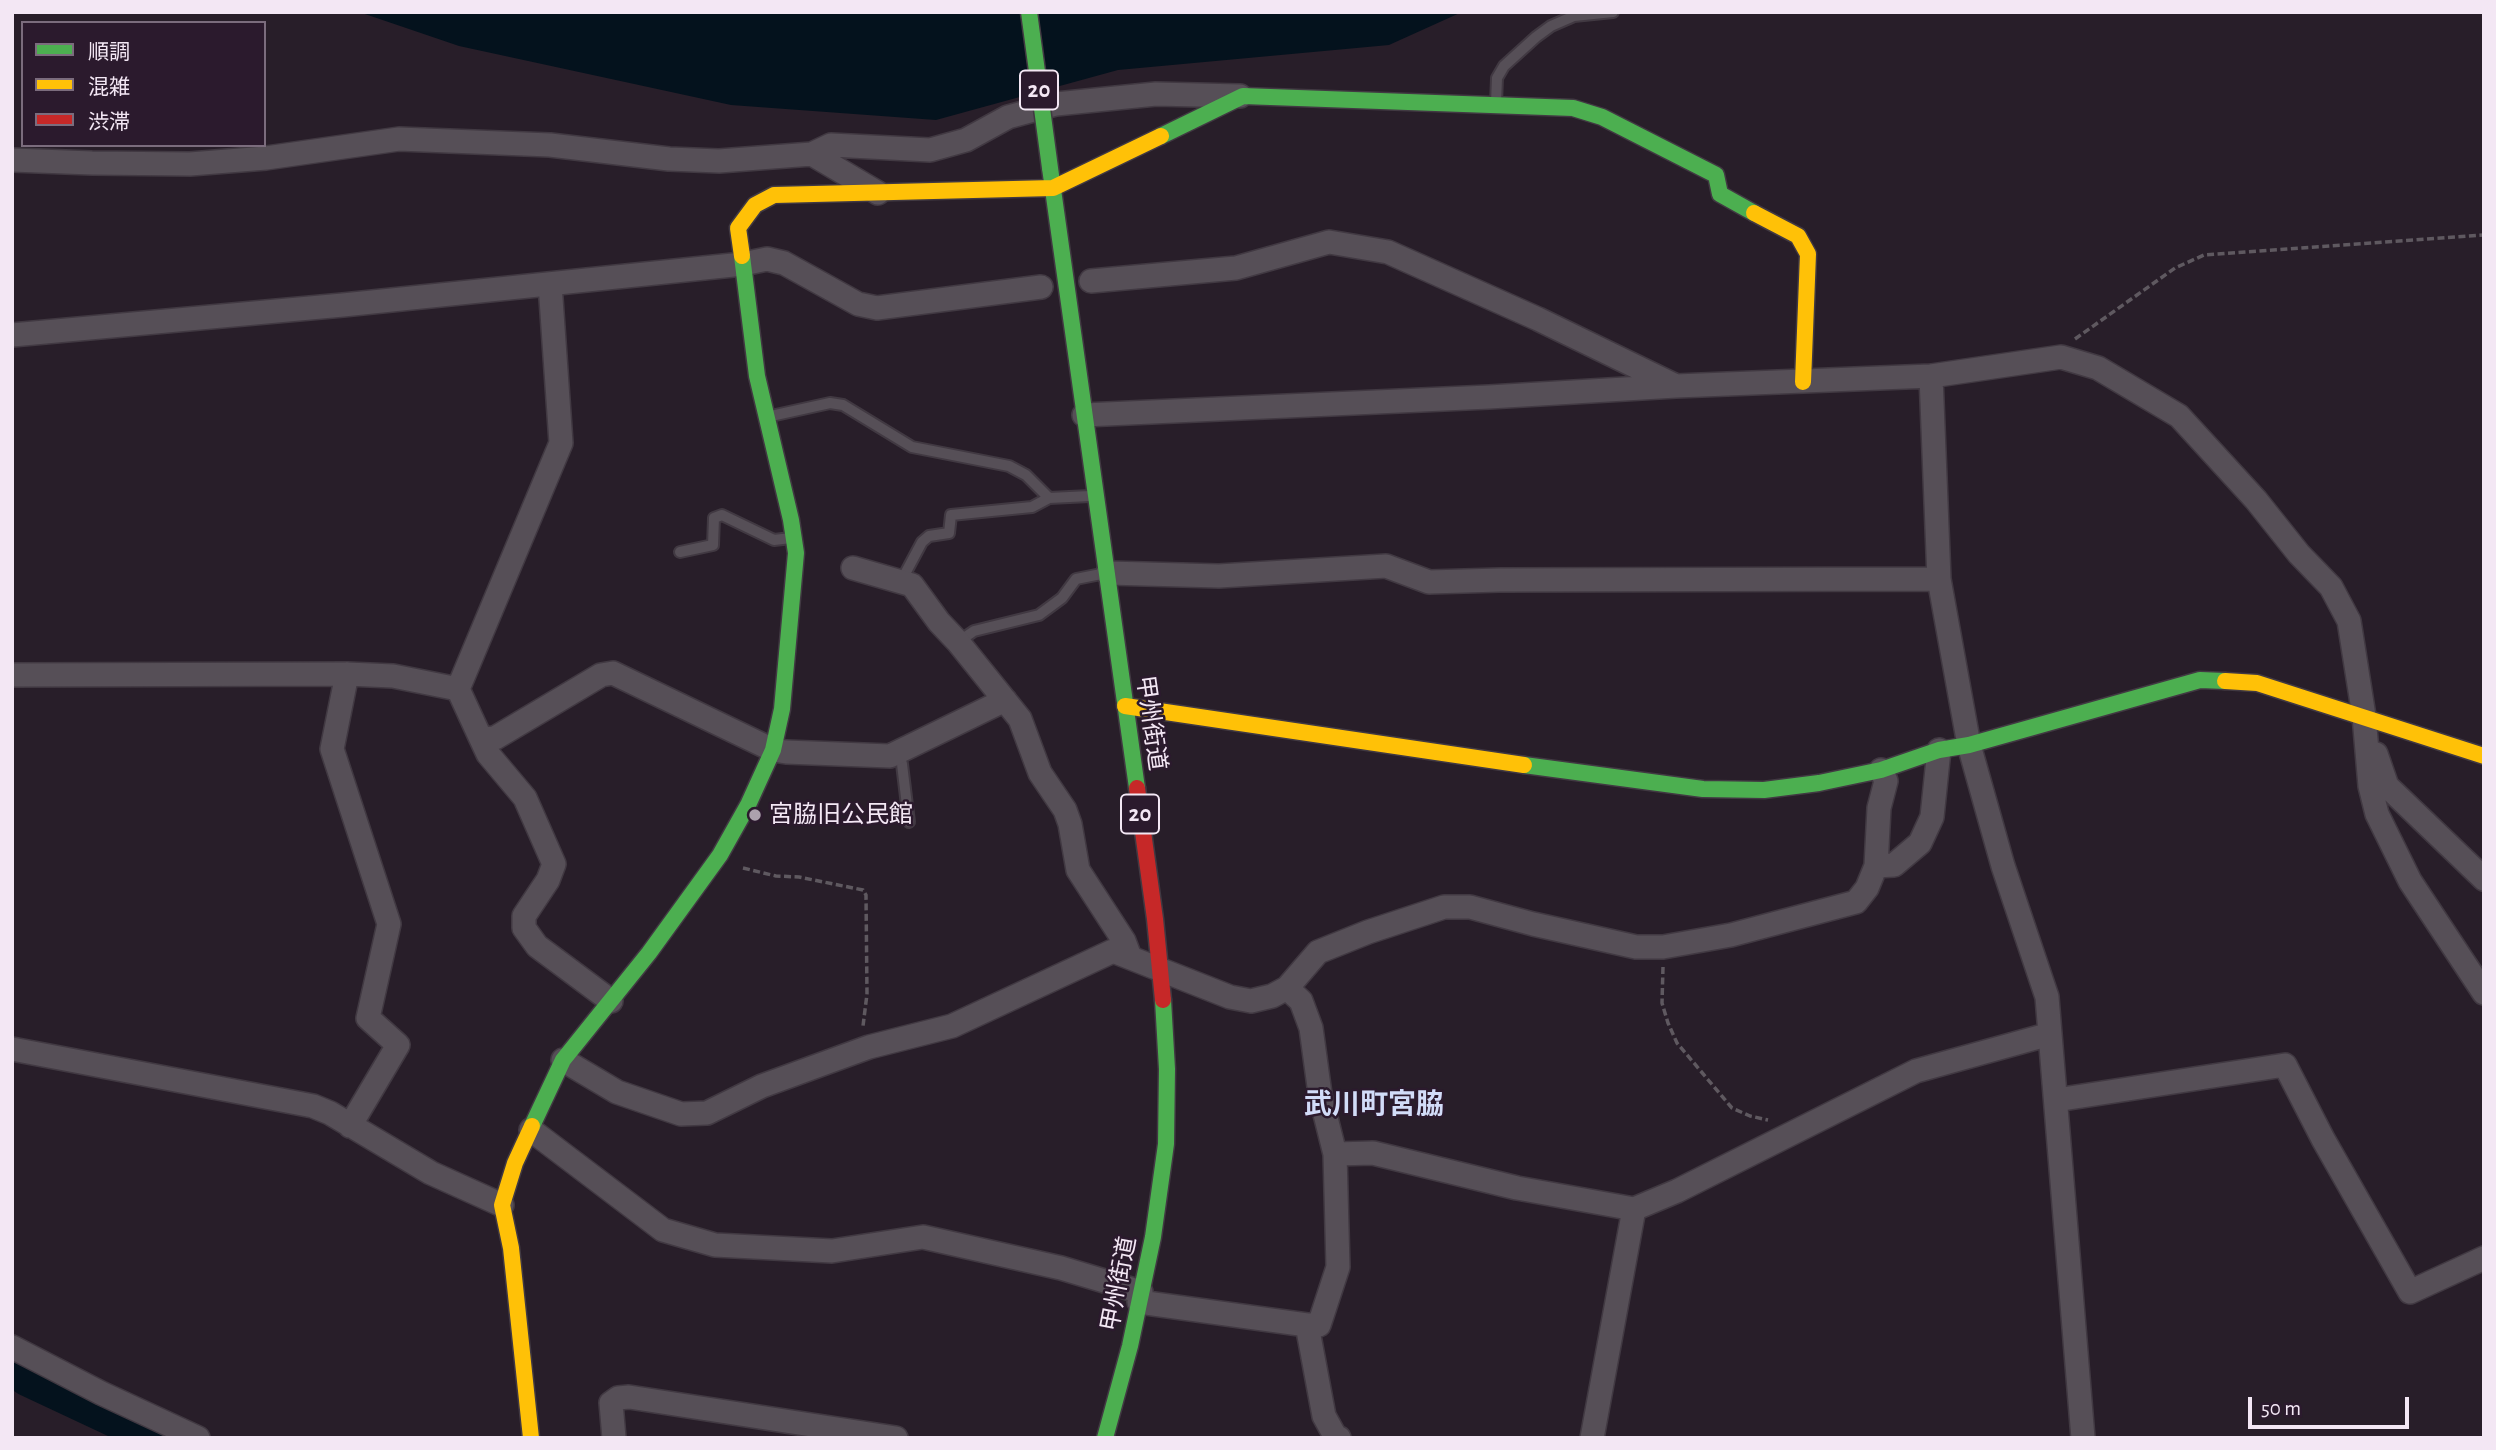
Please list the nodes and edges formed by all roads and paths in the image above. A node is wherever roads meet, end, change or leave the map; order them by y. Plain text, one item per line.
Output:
1 (1028, 12) edge
2 (1613, 12) edge
3 (1243, 96) junction
4 (1495, 105) junction
5 (813, 154) junction
6 (12, 160) edge
7 (1053, 188) junction
8 (878, 193) junction
9 (2484, 235) edge
10 (743, 264) junction
11 (1091, 281) dead end
12 (550, 284) junction
13 (1041, 287) dead end
14 (12, 335) edge
15 (2061, 356) junction
16 (1931, 376) junction
17 (1803, 382) junction
18 (1676, 386) junction
19 (1084, 415) junction
20 (765, 417) junction
21 (1096, 496) junction
22 (1049, 498) junction
23 (794, 537) junction
24 (680, 552) dead end
25 (853, 568) dead end
26 (1108, 573) junction
27 (1939, 579) junction
28 (904, 583) junction
29 (958, 642) junction
30 (347, 674) junction
31 (12, 675) edge
32 (458, 689) junction
33 (1005, 699) junction
34 (1125, 706) junction
35 (2364, 716) junction
36 (481, 739) junction
37 (1969, 745) junction
38 (773, 750) junction
39 (1939, 750) junction
40 (898, 753) junction
41 (2484, 756) edge
42 (1881, 770) junction
43 (909, 822) dead end
44 (720, 855) junction
45 (1876, 866) junction
46 (2484, 879) edge
47 (1663, 947) junction
48 (1130, 957) junction
49 (1161, 969) junction
50 (1287, 988) junction
51 (2484, 993) edge
52 (611, 1001) junction
53 (2050, 1034) junction
54 (864, 1048) junction
55 (12, 1049) edge
56 (563, 1060) junction
57 (2056, 1100) junction
58 (350, 1126) junction
59 (531, 1130) junction
60 (1793, 1134) junction
61 (1335, 1154) junction
62 (502, 1205) junction
63 (1634, 1209) junction
64 (2484, 1258) edge
65 (1140, 1297) junction
66 (1307, 1325) junction
67 (12, 1347) edge
68 (198, 1438) edge
69 (531, 1438) edge
70 (614, 1438) edge
71 (896, 1438) edge
72 (1105, 1438) edge
73 (1339, 1438) edge
74 (1592, 1438) edge
75 (2083, 1438) edge

1 - 7 main road, 甲州街道 / 20, bridge
2 - 4 lane
3 - 4 main road
3 - 5 street
3 - 7 main road
4 - 17 main road
5 - 6 street
5 - 8 street
7 - 8 main road
7 - 19 main road, 甲州街道 / 20
8 - 10 main road
9 - 15 path
10 - 12 street
10 - 13 street
10 - 20 main road
11 - 18 street
12 - 14 street
12 - 32 street
15 - 16 street
15 - 35 street
16 - 17 street
16 - 27 street
17 - 18 street
18 - 19 street
19 - 21 main road, 甲州街道 / 20
20 - 22 lane
20 - 23 main road
21 - 22 lane
21 - 26 main road, 甲州街道 / 20
22 - 28 lane
23 - 24 lane
23 - 38 main road
25 - 28 street
26 - 27 street
26 - 29 lane
26 - 34 main road, 甲州街道 / 20
27 - 37 street
28 - 29 street
29 - 33 street
30 - 31 street
30 - 32 street
30 - 58 street
32 - 36 street
33 - 40 street
33 - 48 street
34 - 42 main road
34 - 49 main road, 甲州街道 / 20
35 - 37 main road
35 - 41 main road
35 - 46 street
35 - 51 street
36 - 38 street
36 - 52 street
37 - 39 main road
37 - 53 street
38 - 40 street
38 - 44 main road
39 - 42 main road
39 - 45 street
40 - 43 lane
42 - 45 street
44 - 52 main road
44 - 54 path
45 - 47 street
47 - 50 street
47 - 60 path
48 - 49 street
48 - 54 street
49 - 50 street
49 - 65 main road, 甲州街道 / 20
50 - 61 street
52 - 56 main road
53 - 57 street
53 - 60 street
54 - 56 street
55 - 58 street
56 - 59 main road
57 - 64 street
57 - 75 street
58 - 62 street
59 - 62 main road
59 - 65 street
60 - 63 street
61 - 63 street
61 - 66 street
62 - 69 main road
63 - 74 street
65 - 66 street
65 - 72 main road, 甲州街道 / 20
66 - 73 street
67 - 68 street
70 - 71 street

